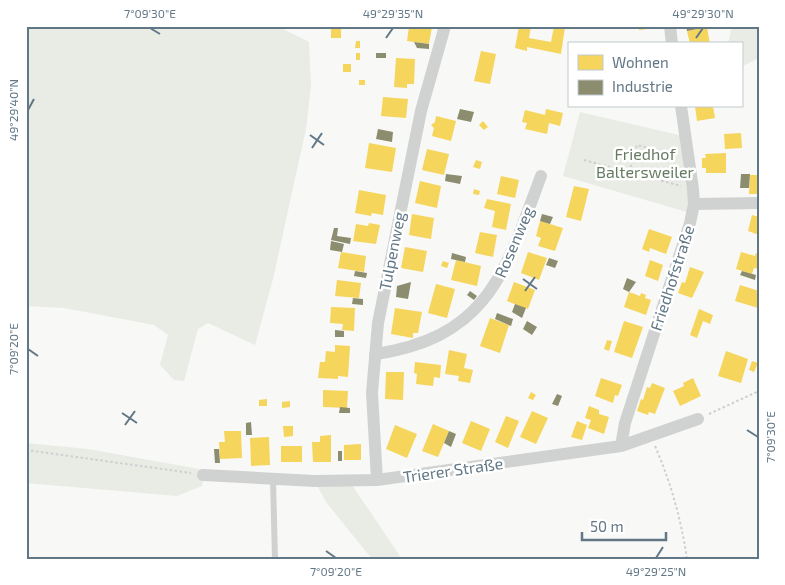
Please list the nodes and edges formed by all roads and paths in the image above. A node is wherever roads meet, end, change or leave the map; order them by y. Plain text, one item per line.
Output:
1 (445, 26) edge
2 (670, 26) edge
3 (672, 42) edge
4 (682, 108) edge
5 (670, 153) dead end
6 (584, 160) dead end
7 (629, 172) junction
8 (541, 176) dead end
9 (693, 189) junction
10 (759, 203) edge
11 (694, 204) junction
12 (375, 354) junction
13 (759, 391) edge
14 (698, 419) joint
15 (651, 437) junction
16 (621, 446) junction
17 (26, 450) edge
18 (204, 475) joint
19 (272, 480) junction
20 (377, 480) junction
21 (276, 559) edge
22 (687, 559) edge

1 - 12 street, Tulpenweg
2 - 3 street
4 - 9 street, Friedhofstraße
5 - 7 path
6 - 7 path
7 - 9 path
8 - 12 street, Rosenweg
9 - 11 street, Friedhofstraße
10 - 11 street
11 - 16 street, Friedhofstraße
12 - 20 street, Tulpenweg
13 - 14 path
14 - 15 street, Trierer Straße
15 - 16 street, Trierer Straße
15 - 22 path
16 - 20 street, Trierer Straße
17 - 18 path
18 - 19 street, Trierer Straße
19 - 20 street, Trierer Straße
19 - 21 lane

